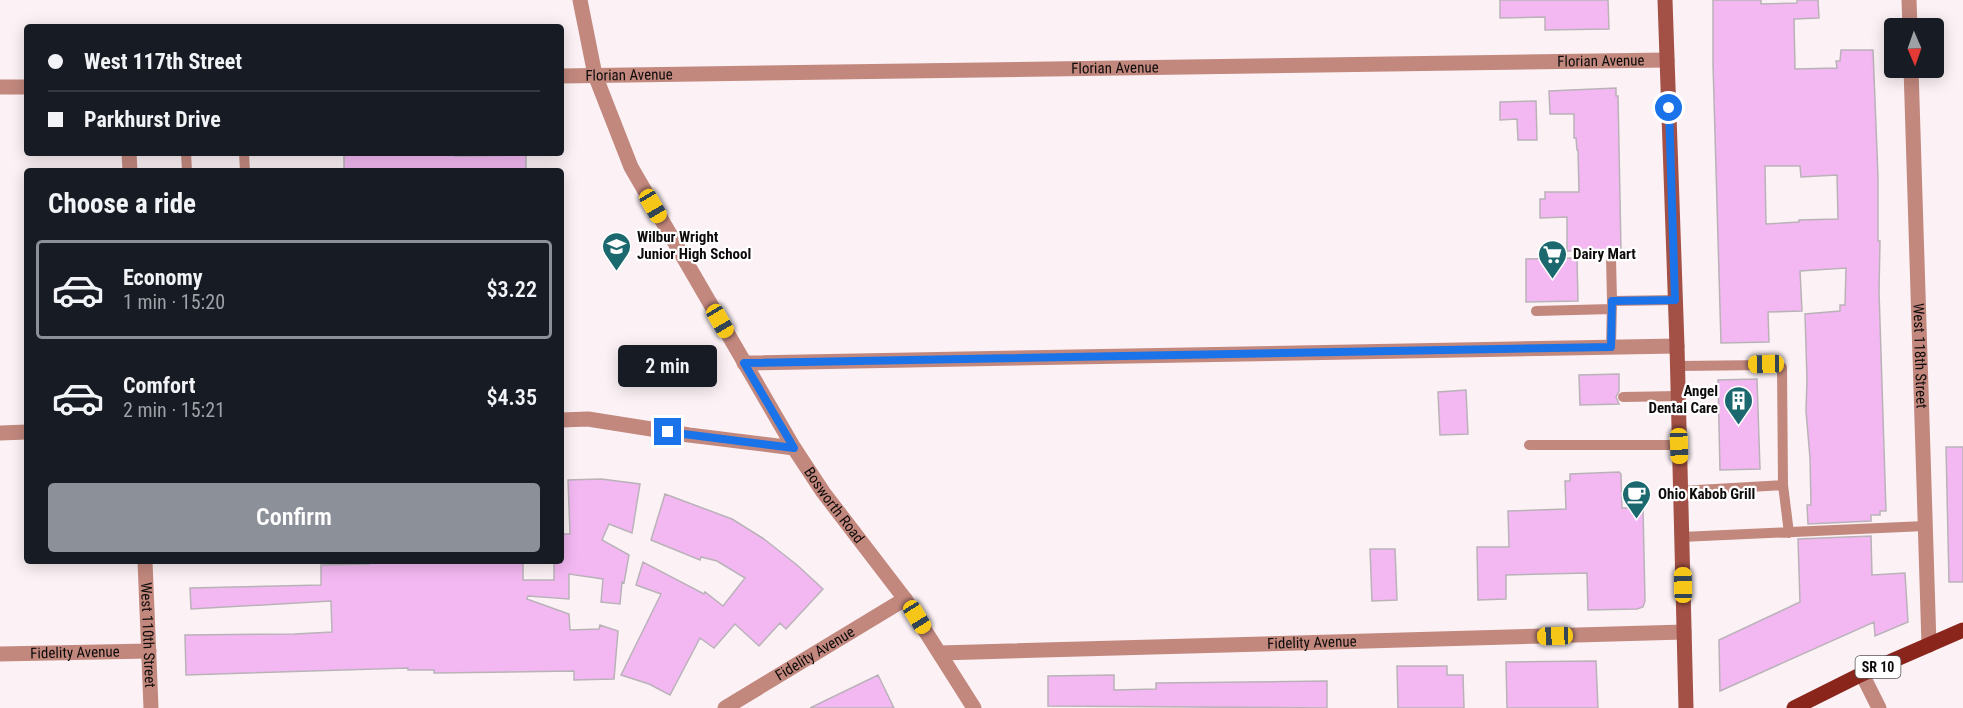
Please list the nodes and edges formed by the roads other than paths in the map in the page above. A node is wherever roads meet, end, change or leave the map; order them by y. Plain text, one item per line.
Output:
1 (580, 0) edge
2 (1665, 0) edge
3 (1909, 0) edge
4 (1910, 18) edge
5 (1667, 60) junction
6 (595, 75) junction
7 (564, 76) edge
8 (1911, 78) edge
9 (0, 87) edge
10 (24, 87) edge
11 (1611, 257) dead end
12 (1675, 300) junction
13 (1612, 305) junction
14 (1536, 311) dead end
15 (1677, 346) junction
16 (1611, 347) junction
17 (744, 363) junction
18 (1677, 366) junction
19 (1678, 396) junction
20 (1623, 397) dead end
21 (564, 420) edge
22 (24, 432) edge
23 (0, 433) edge
24 (1529, 446) dead end
25 (1679, 446) junction
26 (794, 448) junction
27 (1783, 485) junction
28 (1680, 490) junction
29 (1925, 526) junction
30 (1789, 532) junction
31 (1682, 537) junction
32 (145, 564) edge
33 (905, 599) junction
34 (1963, 630) edge
35 (1684, 632) junction
36 (1929, 645) junction
37 (149, 651) junction
38 (940, 653) junction
39 (0, 654) edge
40 (1862, 674) junction
41 (152, 708) edge
42 (725, 708) edge
43 (974, 708) edge
44 (1686, 708) edge
45 (1794, 708) edge
46 (1879, 708) edge

1 - 6 street, Bosworth Road
2 - 5 main road
3 - 4 street
5 - 6 street, Florian Avenue
5 - 12 main road
6 - 7 street, Florian Avenue
6 - 17 street, Bosworth Road
8 - 29 street, West 118th Street
9 - 10 street
11 - 13 lane
12 - 13 lane
12 - 15 main road
13 - 14 lane
13 - 16 lane
15 - 16 street
15 - 18 main road
16 - 17 street
17 - 26 street, Bosworth Road
18 - 19 main road
18 - 27 lane
19 - 20 lane
19 - 25 main road
21 - 26 street
22 - 23 street
24 - 25 lane
25 - 28 main road
26 - 33 street, Bosworth Road
27 - 28 lane
27 - 30 lane
28 - 31 main road
29 - 30 lane
29 - 36 street, West 118th Street
30 - 31 lane
31 - 35 main road
32 - 37 street, West 110th Street
33 - 38 street, Bosworth Road
33 - 42 street, Fidelity Avenue
34 - 36 main road, SR 10
35 - 38 street, Fidelity Avenue
35 - 44 main road
36 - 40 main road, SR 10
37 - 39 street, Fidelity Avenue
37 - 41 street, West 110th Street
38 - 43 street, Bosworth Road
40 - 45 main road, SR 10
40 - 46 street

